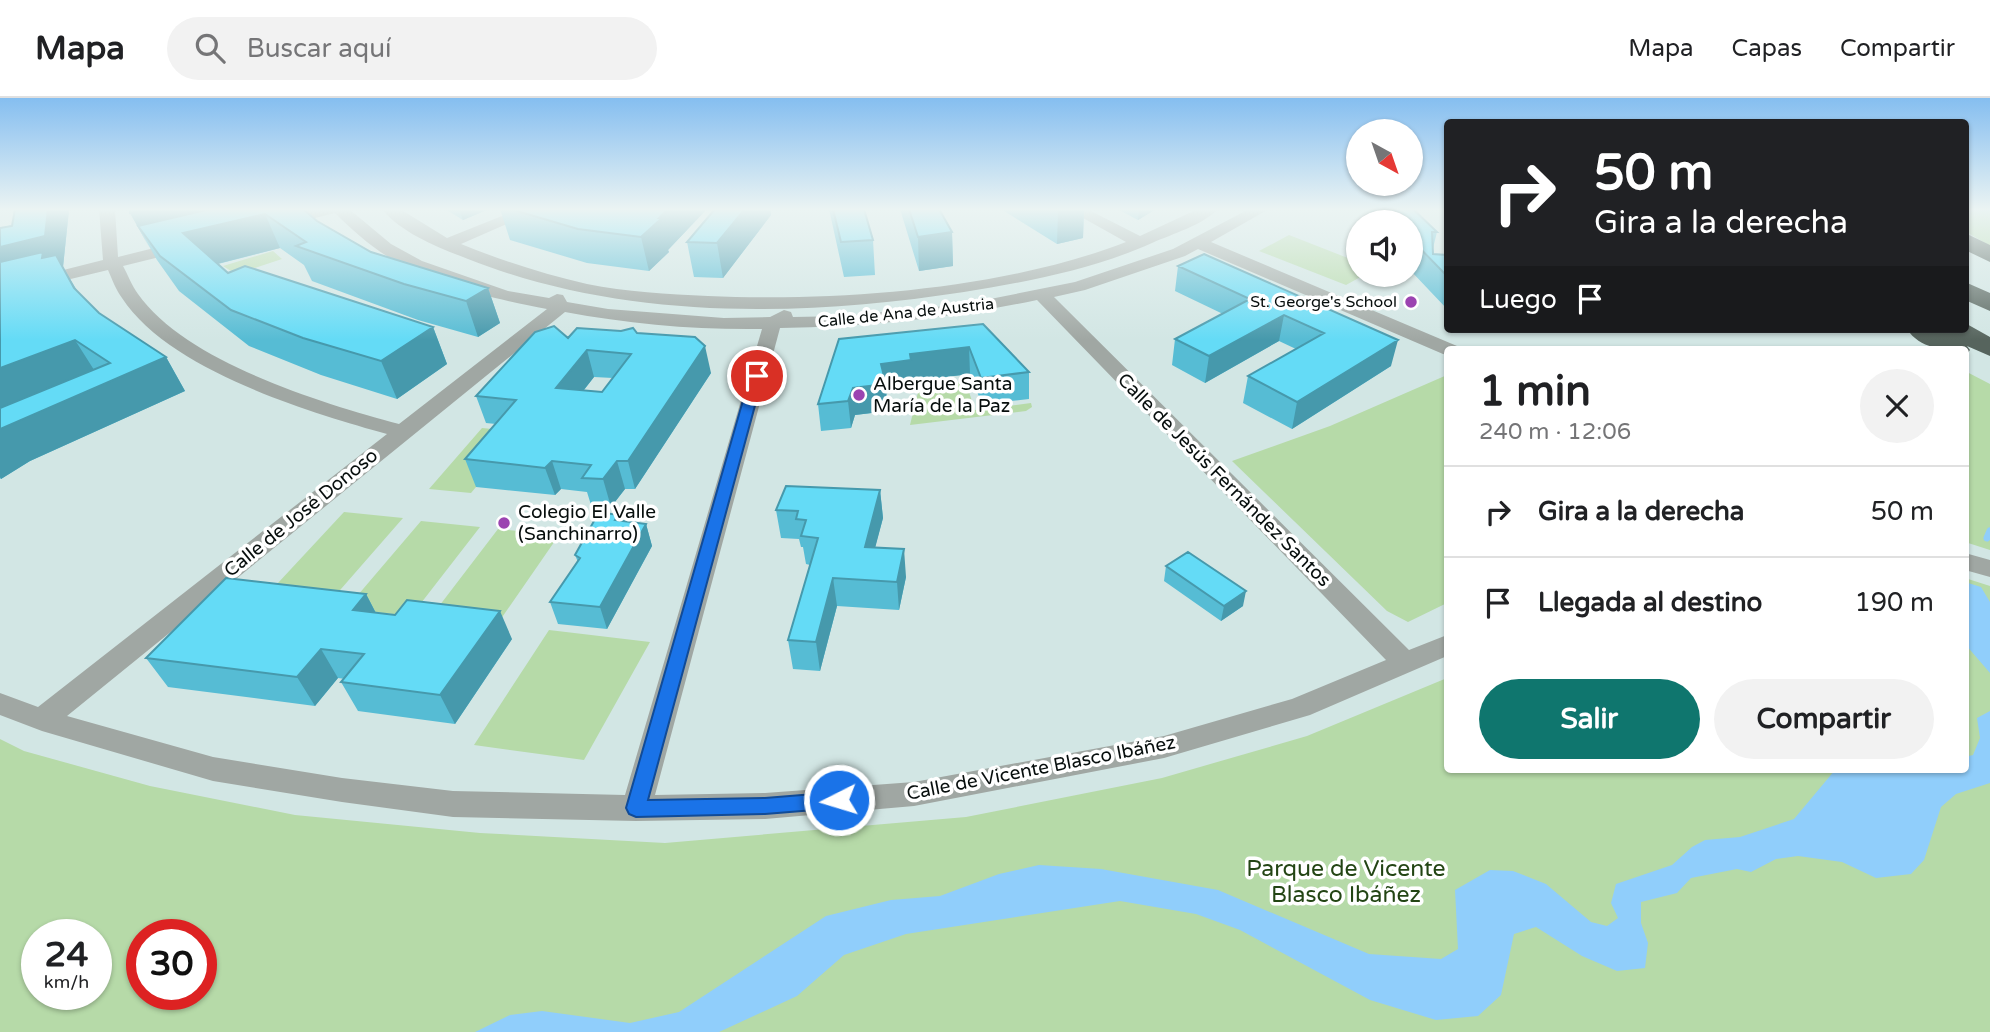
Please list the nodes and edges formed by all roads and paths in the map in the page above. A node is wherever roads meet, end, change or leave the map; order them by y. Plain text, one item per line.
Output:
1 (108, 253) edge
2 (154, 253) edge
3 (395, 253) edge
4 (464, 253) edge
5 (1111, 253) edge
6 (1175, 253) edge
7 (1221, 253) edge
8 (1969, 258) edge
9 (482, 262) junction
10 (111, 263) junction
11 (1990, 268) edge
12 (0, 291) edge
13 (1969, 292) edge
14 (1042, 295) junction
15 (847, 300) junction
16 (1990, 303) edge
17 (561, 307) junction
18 (1969, 315) edge
19 (772, 325) junction
20 (1990, 326) edge
21 (1927, 333) edge
22 (1963, 333) edge
23 (1949, 346) edge
24 (1444, 347) edge
25 (1990, 348) edge
26 (1969, 357) edge
27 (1990, 370) edge
28 (403, 432) junction
29 (1969, 562) edge
30 (1990, 569) edge
31 (1444, 646) edge
32 (1406, 664) junction
33 (0, 704) edge
34 (42, 720) junction
35 (636, 808) junction

1 - 10 street
2 - 10 street
3 - 17 street, Calle de Ana de Austria
4 - 9 street, Calle de Ana de Austria
5 - 15 street, Calle de Ana de Austria
6 - 14 street, Calle de Ana de Austria
7 - 24 street
8 - 11 highway
9 - 15 street, Calle de Ana de Austria
9 - 17 street, Calle de Ana de Austria
10 - 12 street
10 - 28 street
13 - 16 highway
14 - 19 street, Calle de Ana de Austria
14 - 32 street, Calle de Jesús Fernández Santos
15 - 19 street, Calle de Ana de Austria
17 - 19 street, Calle de Ana de Austria
17 - 28 street, Calle de José Donoso
18 - 20 highway
19 - 35 street
21 - 23 highway
22 - 25 highway
26 - 27 highway
28 - 34 street, Calle de José Donoso
29 - 30 street
31 - 32 street, Calle de Vicente Blasco Ibáñez
32 - 35 street, Calle de Vicente Blasco Ibáñez
33 - 34 street, Calle de Vicente Blasco Ibáñez
34 - 35 street, Calle de Vicente Blasco Ibáñez

